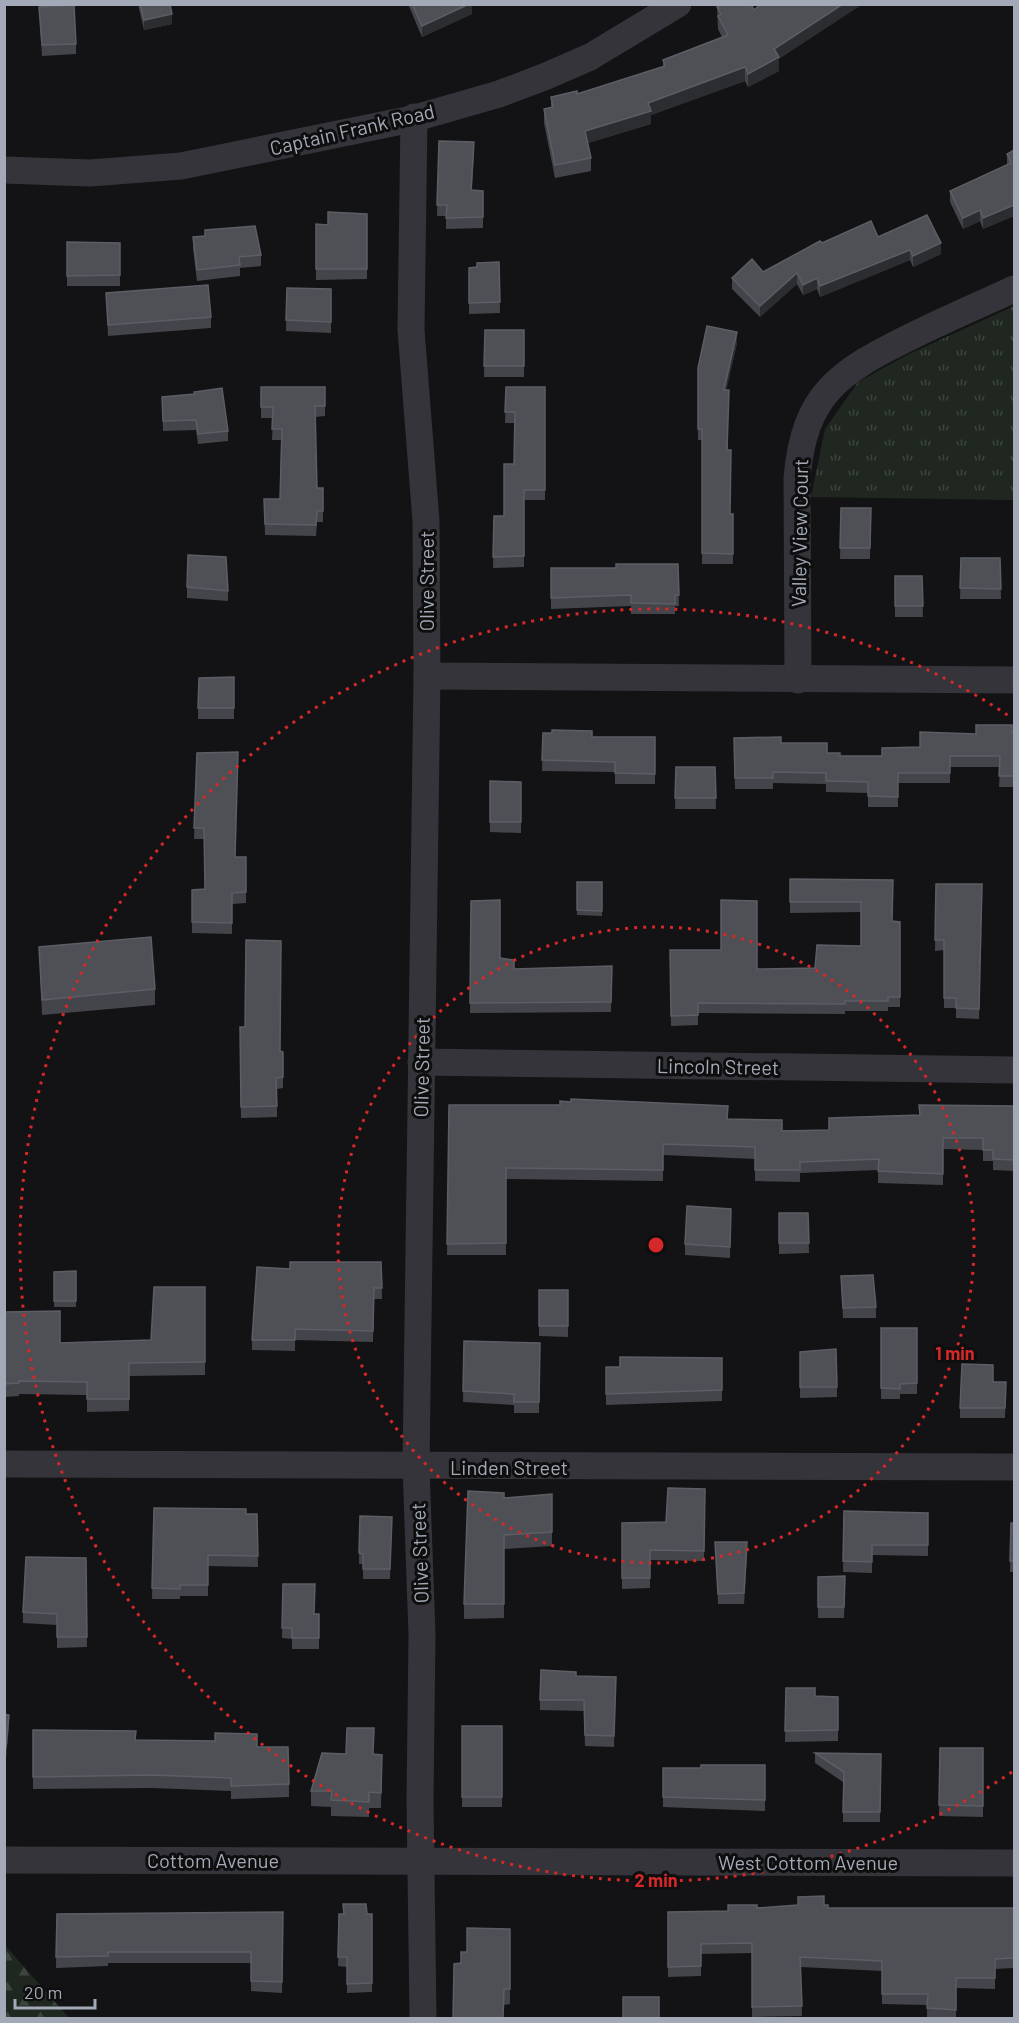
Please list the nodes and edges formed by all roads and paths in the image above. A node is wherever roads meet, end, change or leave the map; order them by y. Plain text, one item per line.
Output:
1 (678, 4) edge
2 (414, 117) junction
3 (5, 170) edge
4 (1014, 289) edge
5 (427, 676) junction
6 (798, 680) junction
7 (1014, 680) edge
8 (421, 1062) junction
9 (1014, 1070) edge
10 (4, 1464) edge
11 (416, 1466) junction
12 (1014, 1467) edge
13 (4, 1860) edge
14 (422, 1860) junction
15 (1014, 1863) edge
16 (423, 2019) edge

1 - 2 street, Captain Frank Road
2 - 3 street, Captain Frank Road
2 - 5 street, Olive Street
4 - 6 street, Valley View Court
5 - 6 street
5 - 8 street, Olive Street
6 - 7 street
8 - 9 street, Lincoln Street
8 - 11 street, Olive Street
10 - 11 street, Linden Street
11 - 12 street, Linden Street
11 - 14 street, Olive Street
13 - 14 street, Cottom Avenue
14 - 15 street, West Cottom Avenue
14 - 16 street, Olive Street

